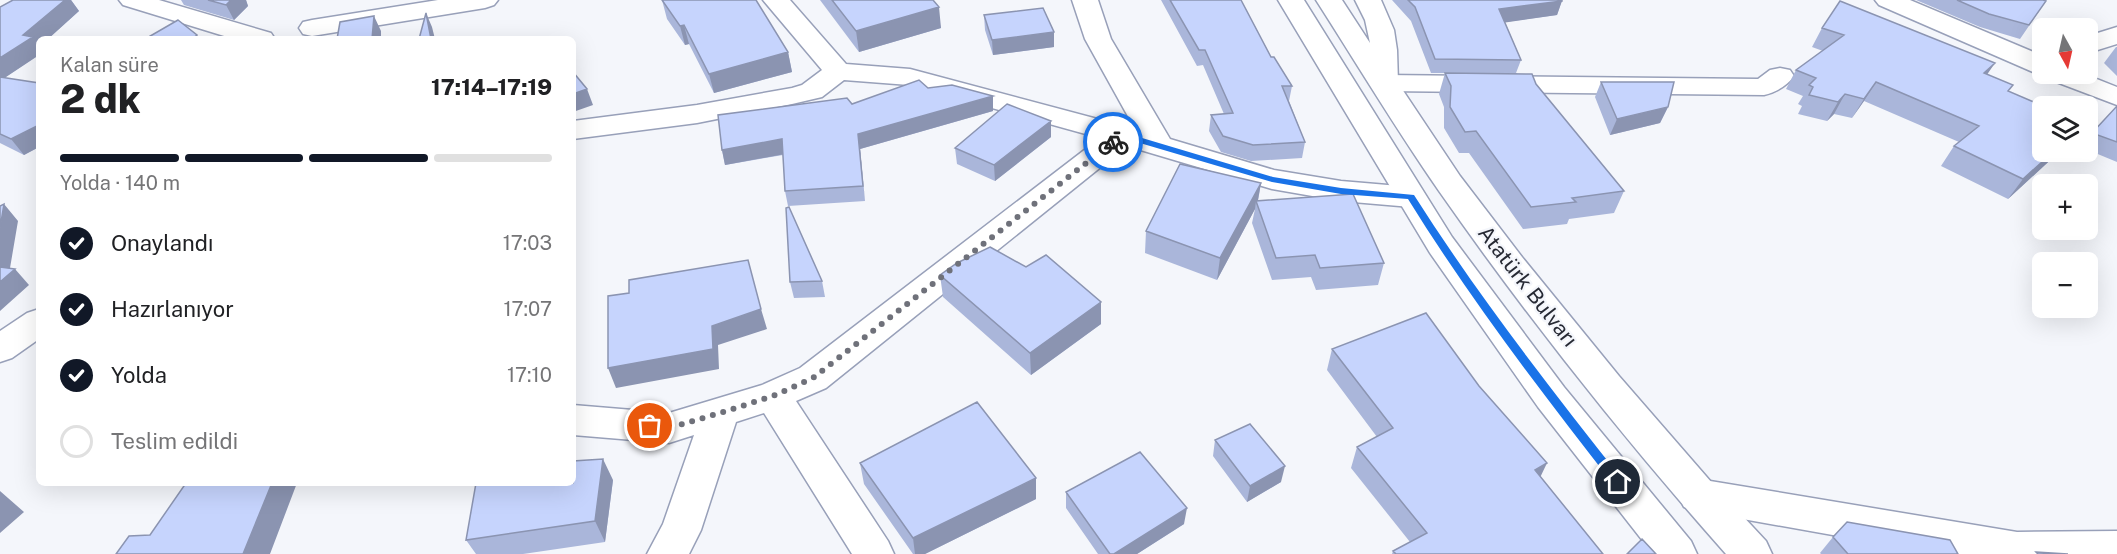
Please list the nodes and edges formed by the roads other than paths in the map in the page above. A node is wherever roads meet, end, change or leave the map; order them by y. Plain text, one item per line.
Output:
1 (132, 0) edge
2 (334, 0) edge
3 (485, 0) edge
4 (776, 0) edge
5 (1085, 0) edge
6 (1291, 0) edge
7 (1329, 0) edge
8 (1368, 0) edge
9 (1888, 0) edge
10 (308, 33) edge
11 (2117, 35) edge
12 (252, 36) edge
13 (2098, 42) edge
14 (2032, 59) edge
15 (838, 71) junction
16 (1780, 76) dead end
17 (1384, 84) junction
18 (2085, 84) edge
19 (2117, 97) edge
20 (576, 130) edge
21 (1122, 135) junction
22 (1159, 146) junction
23 (1411, 197) junction
24 (36, 324) edge
25 (0, 349) edge
26 (773, 396) junction
27 (720, 413) junction
28 (576, 420) edge
29 (1698, 495) junction
30 (2117, 549) edge
31 (1746, 553) edge
32 (667, 554) edge
33 (874, 554) edge
34 (1677, 554) edge

1 - 12 main road
2 - 10 main road
3 - 10 main road
4 - 15 main road
5 - 22 main road
6 - 23 main road, Atatürk Bulvarı
7 - 17 main road, Atatürk Bulvarı
8 - 17 main road
9 - 14 main road
11 - 13 main road
15 - 20 main road
15 - 21 main road
16 - 17 main road
17 - 29 main road, Atatürk Bulvarı
18 - 19 main road
21 - 22 main road
21 - 26 main road
22 - 23 main road
23 - 34 main road, Atatürk Bulvarı
24 - 25 main road
26 - 27 main road
26 - 33 main road
27 - 28 main road
27 - 32 main road
29 - 30 main road
29 - 31 main road, Atatürk Bulvarı

